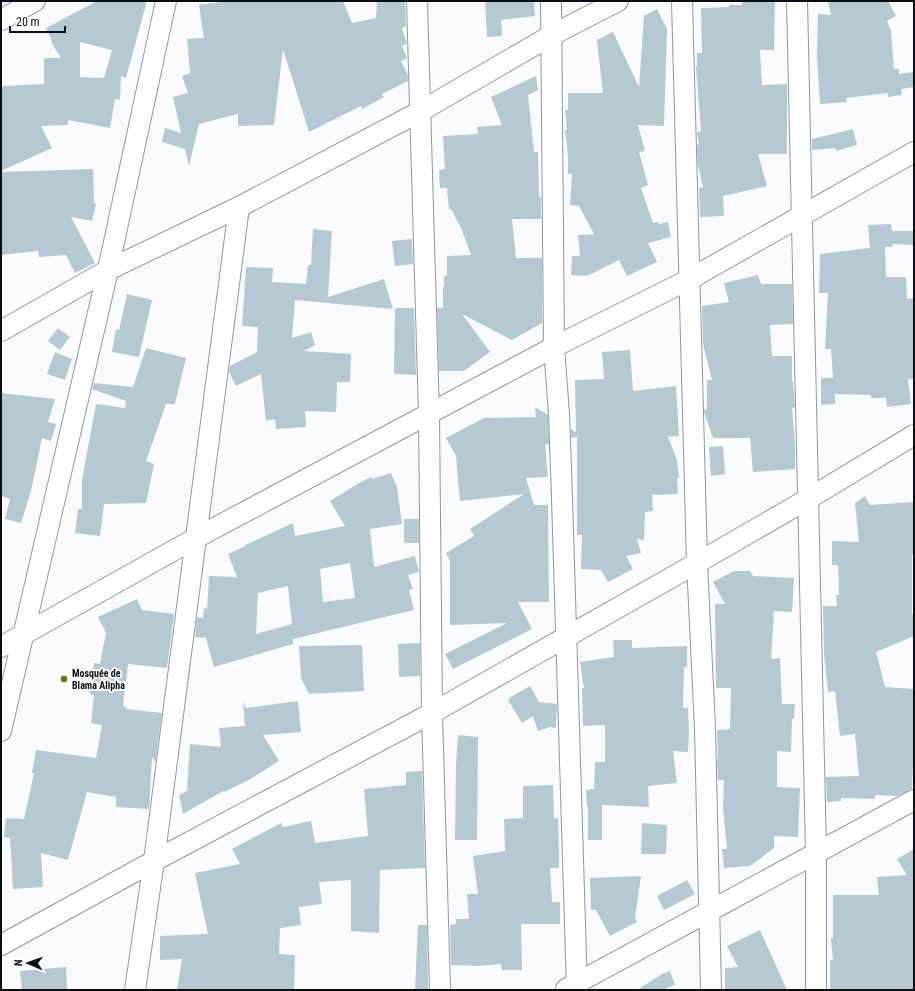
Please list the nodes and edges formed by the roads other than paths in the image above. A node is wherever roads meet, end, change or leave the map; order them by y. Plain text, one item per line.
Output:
1 (35, 1) edge
2 (166, 1) edge
3 (417, 1) edge
4 (550, 1) edge
5 (618, 1) edge
6 (682, 1) edge
7 (797, 1) edge
8 (1, 20) edge
9 (552, 35) junction
10 (421, 111) junction
11 (914, 152) edge
12 (239, 207) junction
13 (802, 216) junction
14 (108, 270) junction
15 (690, 279) junction
16 (1, 331) edge
17 (554, 348) junction
18 (429, 415) junction
19 (914, 435) edge
20 (808, 499) junction
21 (196, 538) junction
22 (697, 563) junction
23 (23, 635) junction
24 (565, 638) junction
25 (1, 647) edge
26 (432, 713) junction
27 (1, 731) edge
28 (914, 800) edge
29 (816, 852) junction
30 (154, 861) junction
31 (710, 910) junction
32 (1, 945) edge
33 (572, 988) edge
34 (135, 990) edge
35 (440, 990) edge
36 (711, 990) edge
37 (816, 990) edge

1 - 8 street
2 - 14 street
3 - 10 street
4 - 9 street
5 - 9 street
6 - 15 street
7 - 13 street
9 - 10 street
9 - 17 street
10 - 12 street
10 - 18 street
11 - 13 street
12 - 14 street
12 - 21 street
13 - 15 street
13 - 20 street
14 - 16 street
14 - 23 street
15 - 17 street
15 - 22 street
17 - 18 street
17 - 24 street
18 - 21 street
18 - 26 street
19 - 20 street
20 - 22 street
20 - 29 street
21 - 23 street
21 - 30 street
22 - 24 street
22 - 31 street
23 - 25 street
23 - 27 street
24 - 26 street
24 - 33 street
26 - 30 street
26 - 35 street
28 - 29 street
29 - 31 street
29 - 37 street
30 - 32 street
30 - 34 street
31 - 33 street
31 - 36 street

